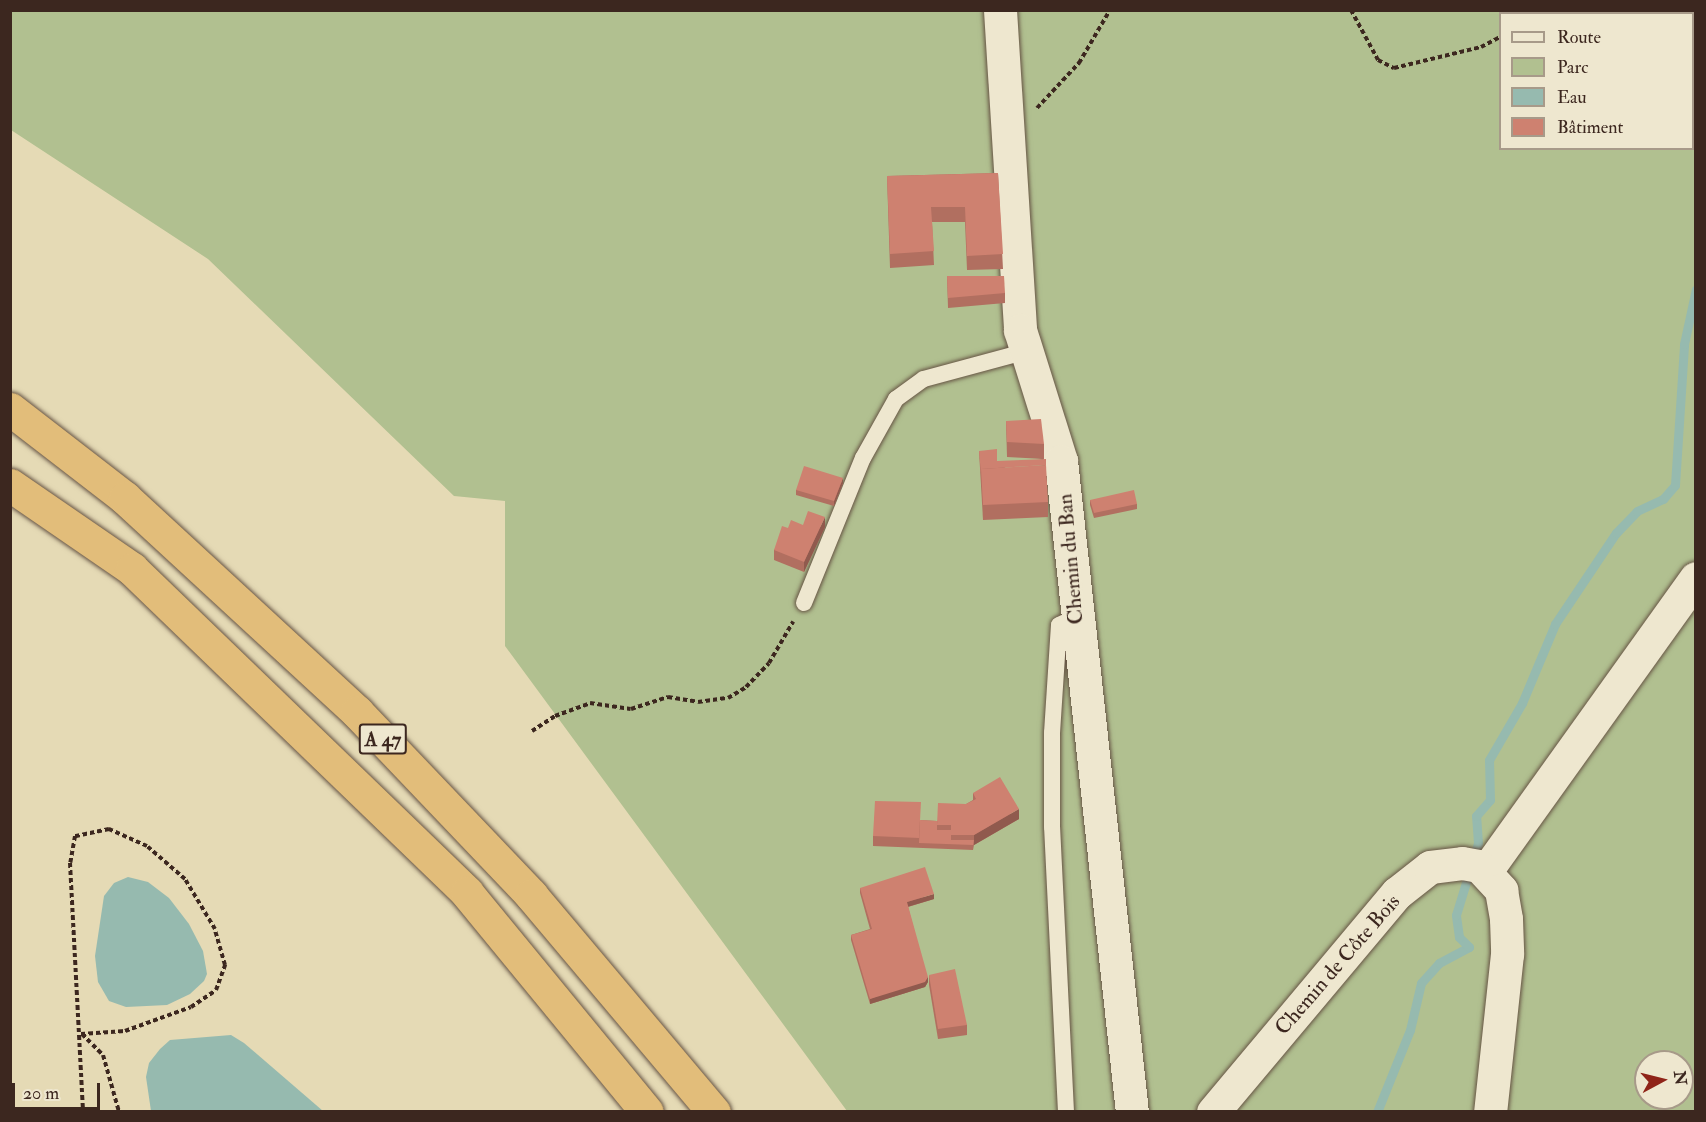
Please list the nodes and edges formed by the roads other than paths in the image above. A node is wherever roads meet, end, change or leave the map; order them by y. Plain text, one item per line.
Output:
1 (1000, 10) edge
2 (1024, 352) junction
3 (10, 409) edge
4 (10, 485) edge
5 (1695, 578) edge
6 (804, 603) road end
7 (1076, 617) junction
8 (1476, 867) junction
9 (647, 1112) edge
10 (714, 1112) edge
11 (1066, 1112) edge
12 (1132, 1112) edge
13 (1213, 1112) edge
14 (1490, 1112) edge

1 - 2 street, Chemin du Ban
2 - 6 lane
2 - 7 street, Chemin du Ban
3 - 10 highway, A 47
4 - 9 highway, A 47
5 - 8 street
7 - 11 lane
7 - 12 street, Chemin du Ban
8 - 13 street, Chemin de Côte Bois
8 - 14 street

